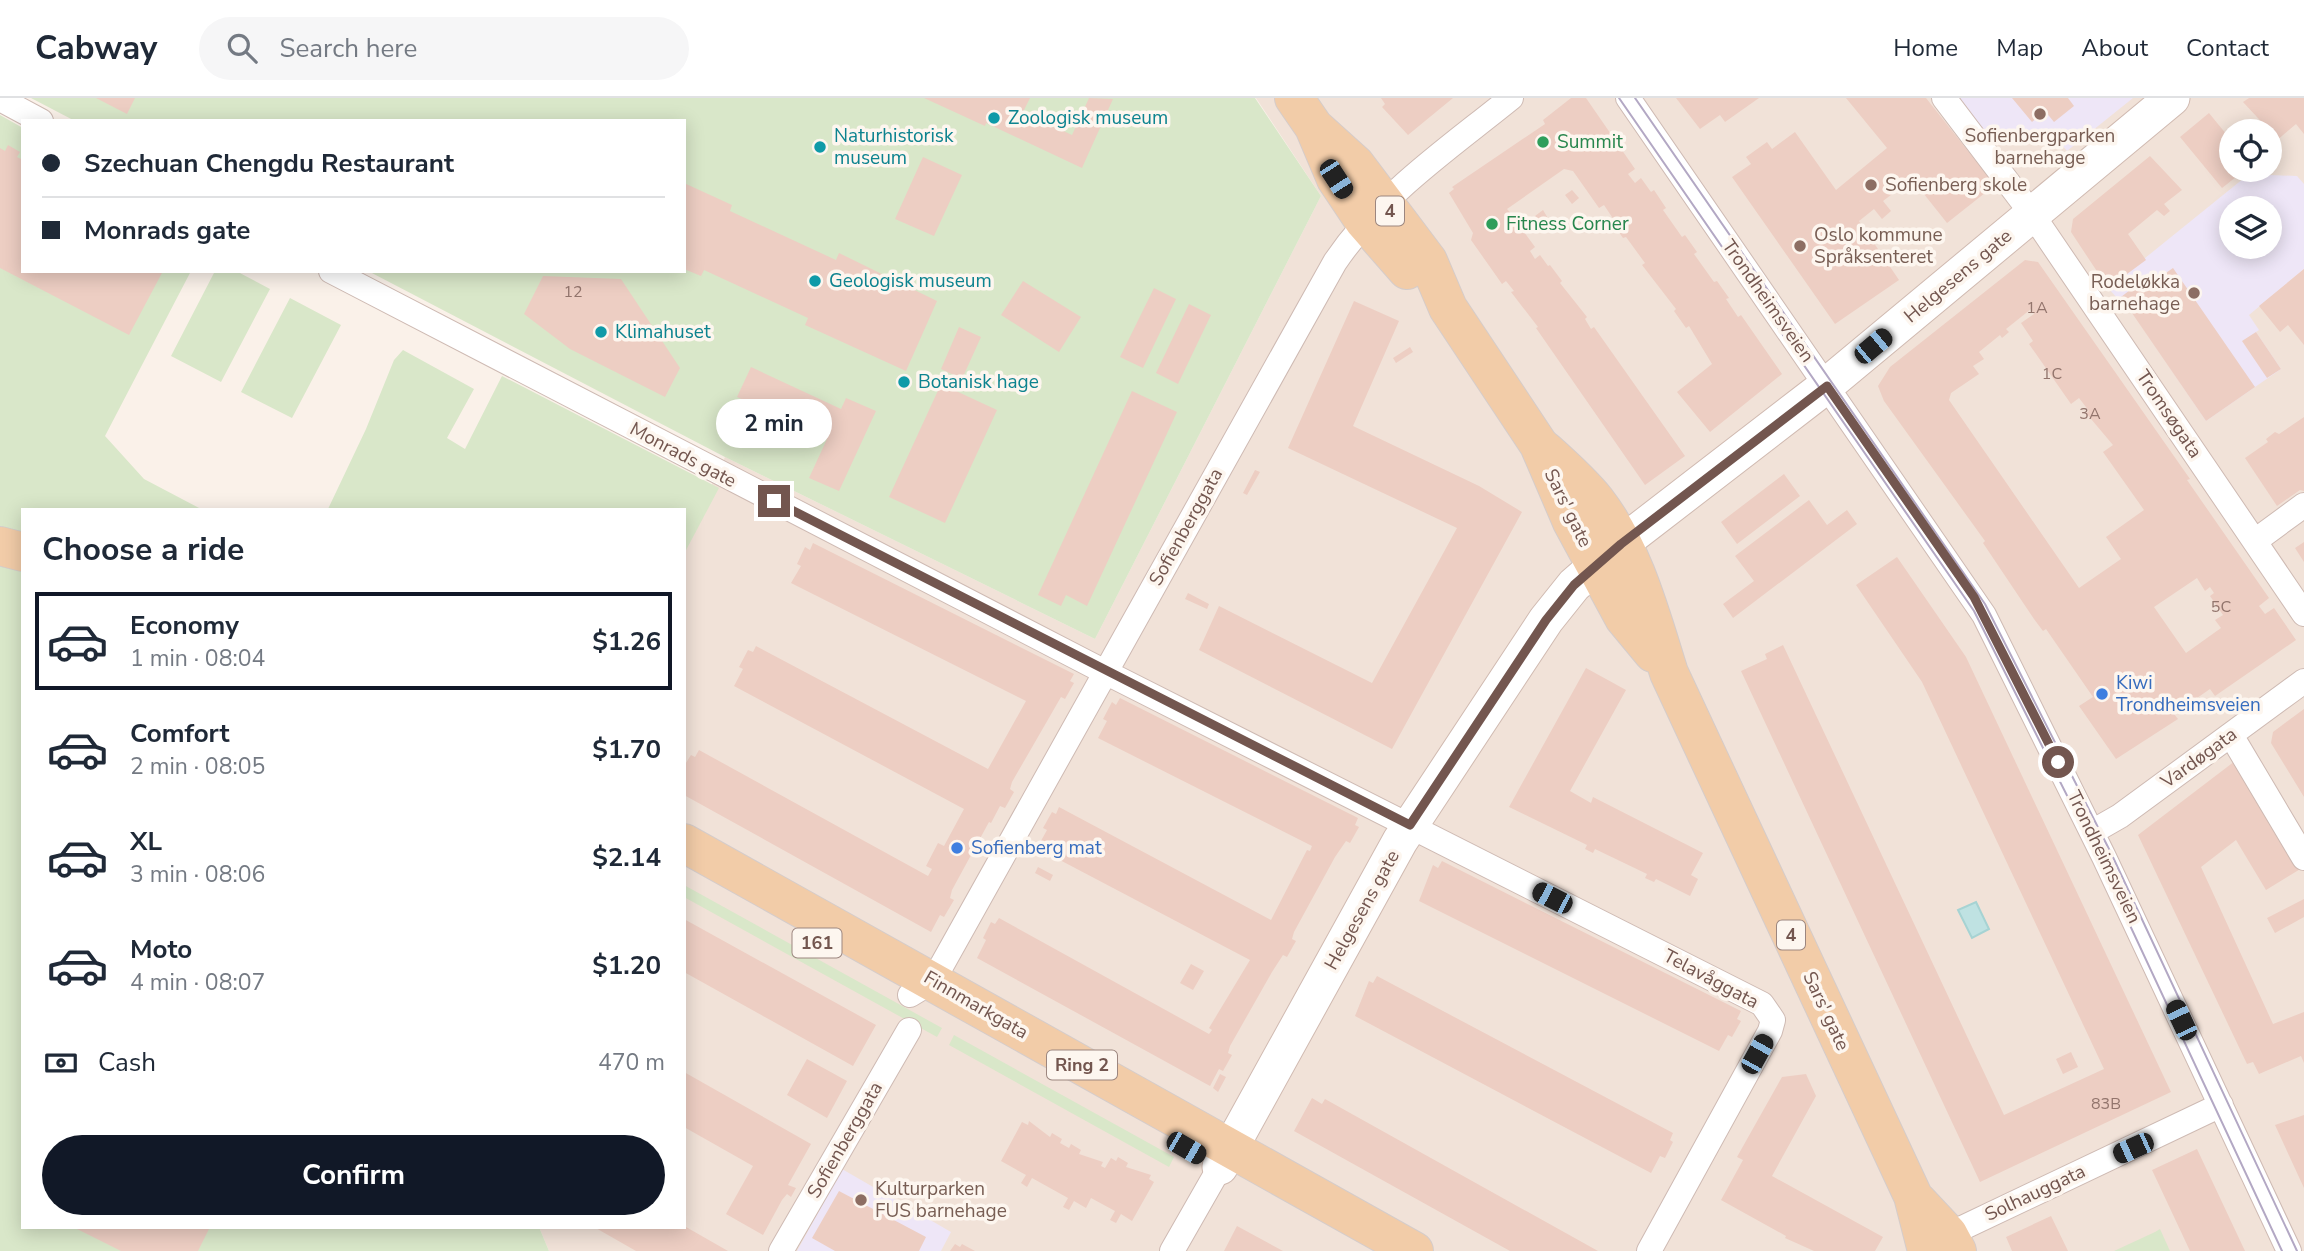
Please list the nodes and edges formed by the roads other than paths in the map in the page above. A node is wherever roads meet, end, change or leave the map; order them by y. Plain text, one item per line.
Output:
1 (1511, 98) edge
2 (1628, 98) edge
3 (1944, 98) edge
4 (2172, 98) edge
5 (0, 99) edge
6 (1304, 113) edge
7 (37, 119) edge
8 (1373, 211) junction
9 (2032, 214) junction
10 (335, 273) edge
11 (1827, 386) junction
12 (2304, 505) edge
13 (2255, 541) junction
14 (0, 546) edge
15 (21, 551) edge
16 (1608, 554) junction
17 (2304, 614) edge
18 (1105, 672) junction
19 (2304, 681) edge
20 (2231, 735) junction
21 (1410, 825) junction
22 (2092, 832) junction
23 (686, 844) edge
24 (2304, 858) edge
25 (686, 871) edge
26 (917, 1002) junction
27 (2221, 1105) junction
28 (1225, 1158) junction
29 (1939, 1245) edge
30 (781, 1251) edge
31 (1172, 1251) edge
32 (1367, 1251) edge
33 (1414, 1251) edge
34 (1649, 1251) edge
35 (2289, 1251) edge

1 - 8 street, Sofienberggata
2 - 11 street, Trondheimsveien
3 - 9 street
4 - 9 street, Helgesens gate
5 - 7 street
6 - 8 main road, Sars' gate / 4
8 - 16 main road, Sars' gate / 4
8 - 18 street, Sofienberggata
9 - 11 street, Helgesens gate
9 - 13 street, Tromsøgata
10 - 18 street, Monrads gate
11 - 16 street, Helgesens gate
11 - 22 street, Trondheimsveien
12 - 13 street
13 - 17 street, Tromsøgata
14 - 15 main road
16 - 21 street, Helgesens gate
16 - 29 main road, Sars' gate / 4
18 - 21 street, Monrads gate
18 - 26 street, Sofienberggata
19 - 20 street, Vardøgata
20 - 22 street, Vardøgata
20 - 24 street
21 - 28 street, Helgesens gate
21 - 34 street, Telavåggata
22 - 27 street, Trondheimsveien
23 - 26 main road, Finnmarkgata / Ring 2
25 - 26 main road, Finnmarkgata / 161
26 - 28 main road, Finnmarkgata / Ring 2
26 - 30 street, Sofienberggata
27 - 29 street, Solhauggata
27 - 35 street, Trondheimsveien
28 - 31 street, Helgesens gate
28 - 32 main road, Finnmarkgata / Ring 2
28 - 33 main road, Finnmarkgata / Ring 2

